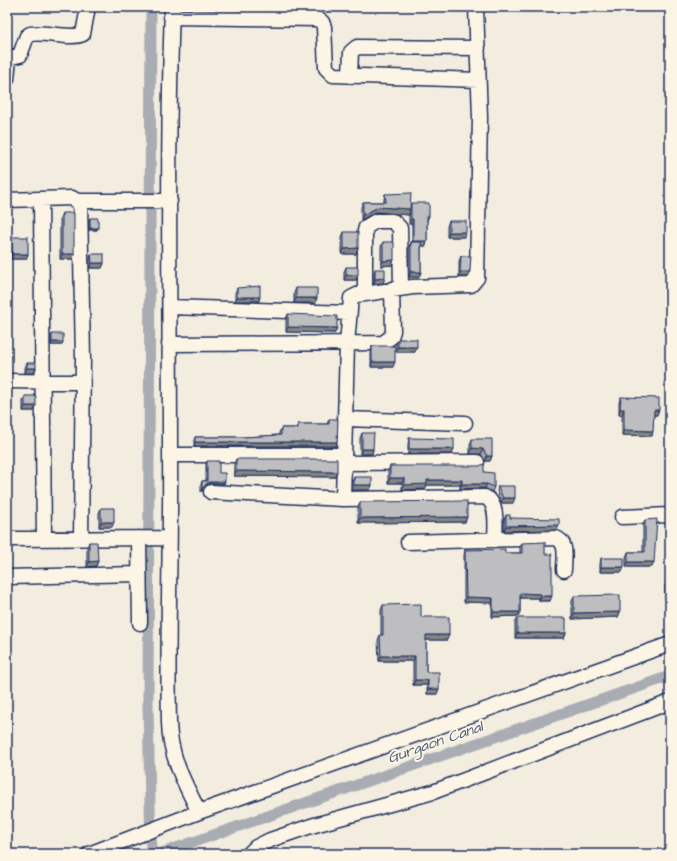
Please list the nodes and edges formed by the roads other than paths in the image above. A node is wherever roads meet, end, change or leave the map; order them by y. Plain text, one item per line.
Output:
1 (88, 7) edge
2 (476, 7) edge
3 (172, 12) edge
4 (478, 48) junction
5 (8, 58) edge
6 (350, 76) junction
7 (7, 78) edge
8 (478, 80) junction
9 (7, 200) edge
10 (41, 200) junction
11 (78, 201) junction
12 (170, 201) junction
13 (396, 288) junction
14 (365, 293) junction
15 (170, 307) junction
16 (349, 313) junction
17 (169, 344) junction
18 (347, 344) junction
19 (7, 381) edge
20 (42, 382) junction
21 (82, 382) junction
22 (345, 419) junction
23 (465, 423) dead end
24 (170, 455) junction
25 (344, 459) junction
26 (477, 462) dead end
27 (211, 492) dead end
28 (343, 499) junction
29 (670, 516) edge
30 (622, 517) dead end
31 (152, 538) junction
32 (7, 539) edge
33 (44, 539) junction
34 (81, 540) junction
35 (495, 540) junction
36 (408, 542) dead end
37 (564, 570) dead end
38 (139, 574) junction
39 (7, 577) edge
40 (140, 623) dead end
41 (670, 644) edge
42 (670, 702) edge
43 (199, 812) junction
44 (88, 854) edge
45 (249, 854) edge

1 - 5 street
2 - 4 street
3 - 6 street
3 - 12 street
4 - 6 street
4 - 8 street
5 - 7 street
6 - 8 street
8 - 13 street
9 - 10 street
10 - 11 street
10 - 20 street
11 - 12 street
11 - 21 street
12 - 15 street
13 - 14 street
13 - 14 street
13 - 18 street
14 - 16 street
15 - 16 street
15 - 17 street
16 - 18 street
17 - 18 street
17 - 24 street
18 - 22 street
19 - 20 street
20 - 21 street
20 - 33 street
21 - 34 street
22 - 23 street
22 - 25 street
24 - 25 street
24 - 31 street
25 - 26 street
25 - 28 street
27 - 28 street
28 - 35 street
29 - 30 street
31 - 34 street
31 - 38 street
31 - 43 street
32 - 33 street
33 - 34 street
35 - 36 street
35 - 37 street
38 - 39 street
38 - 40 street
41 - 43 street
42 - 45 street
43 - 44 street

